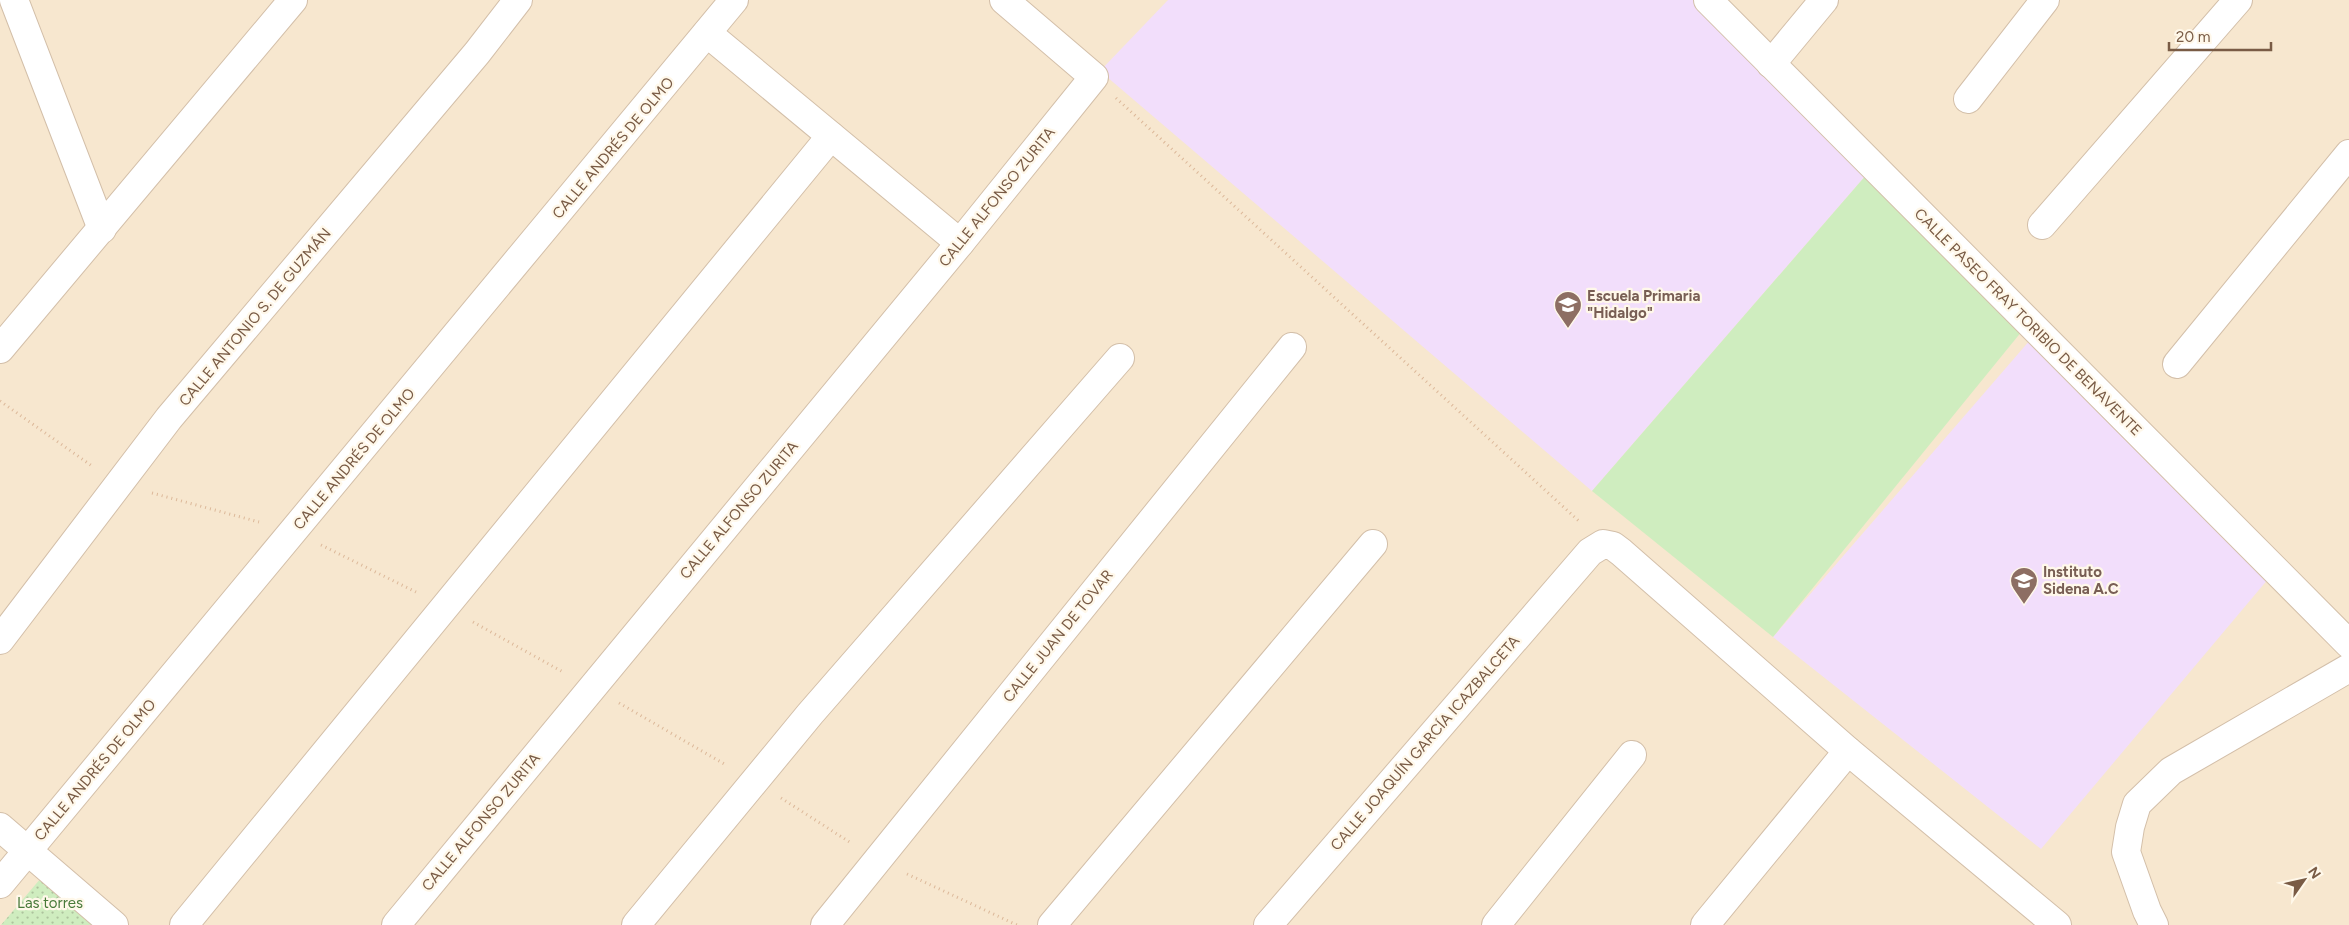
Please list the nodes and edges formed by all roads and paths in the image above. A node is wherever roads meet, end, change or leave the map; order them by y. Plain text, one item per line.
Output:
1 (14, 0) edge
2 (293, 0) edge
3 (518, 0) edge
4 (734, 0) edge
5 (1004, 0) edge
6 (1708, 0) edge
7 (1824, 0) edge
8 (2045, 0) edge
9 (2238, 0) edge
10 (707, 34) junction
11 (1771, 64) junction
12 (1087, 85) junction
13 (1968, 99) dead end
14 (830, 136) junction
15 (2349, 154) edge
16 (2042, 225) dead end
17 (102, 229) junction
18 (960, 243) junction
19 (1292, 347) dead end
20 (0, 349) edge
21 (1120, 358) dead end
22 (2177, 364) dead end
23 (0, 401) edge
24 (120, 485) junction
25 (294, 532) junction
26 (1373, 544) dead end
27 (1603, 544) junction
28 (445, 606) junction
29 (0, 640) edge
30 (2349, 644) edge
31 (2349, 668) edge
32 (592, 688) junction
33 (1848, 751) junction
34 (1632, 755) dead end
35 (754, 781) junction
36 (0, 827) edge
37 (28, 851) junction
38 (877, 860) junction
39 (0, 884) edge
40 (114, 925) edge
41 (184, 925) edge
42 (396, 925) edge
43 (636, 925) edge
44 (824, 925) edge
45 (1018, 925) edge
46 (1052, 925) edge
47 (1268, 925) edge
48 (1496, 925) edge
49 (1705, 925) edge
50 (2057, 925) edge
51 (2154, 925) edge

1 - 17 street
2 - 17 street
3 - 24 street, CALLE ANTONIO S. DE GUZMÁN
4 - 10 street, CALLE ANDRÉS DE OLMO
5 - 12 street
6 - 11 street, CALLE PASEO FRAY TORIBIO DE BENAVENTE
7 - 11 street
8 - 13 street
9 - 16 street
10 - 14 street
10 - 25 street, CALLE ANDRÉS DE OLMO
11 - 30 street, CALLE PASEO FRAY TORIBIO DE BENAVENTE
12 - 18 street, CALLE ALFONSO ZURITA
12 - 27 path
14 - 18 street
14 - 28 street
15 - 22 street
17 - 20 street
18 - 32 street, CALLE ALFONSO ZURITA
19 - 38 street, CALLE JUAN DE TOVAR
21 - 35 street
23 - 24 path
24 - 25 path
24 - 29 street, CALLE ANTONIO S. DE GUZMÁN
25 - 28 path
25 - 37 street, CALLE ANDRÉS DE OLMO
26 - 46 street
27 - 33 street
27 - 47 street, CALLE JOAQUÍN GARCÍA ICAZBALCETA
28 - 32 path
28 - 41 street
31 - 51 street
32 - 35 path
32 - 42 street, CALLE ALFONSO ZURITA
33 - 49 street
33 - 50 street
34 - 48 street
35 - 38 path
35 - 43 street
36 - 37 street
37 - 39 street, CALLE ANDRÉS DE OLMO
37 - 40 street
38 - 44 street, CALLE JUAN DE TOVAR
38 - 45 path

